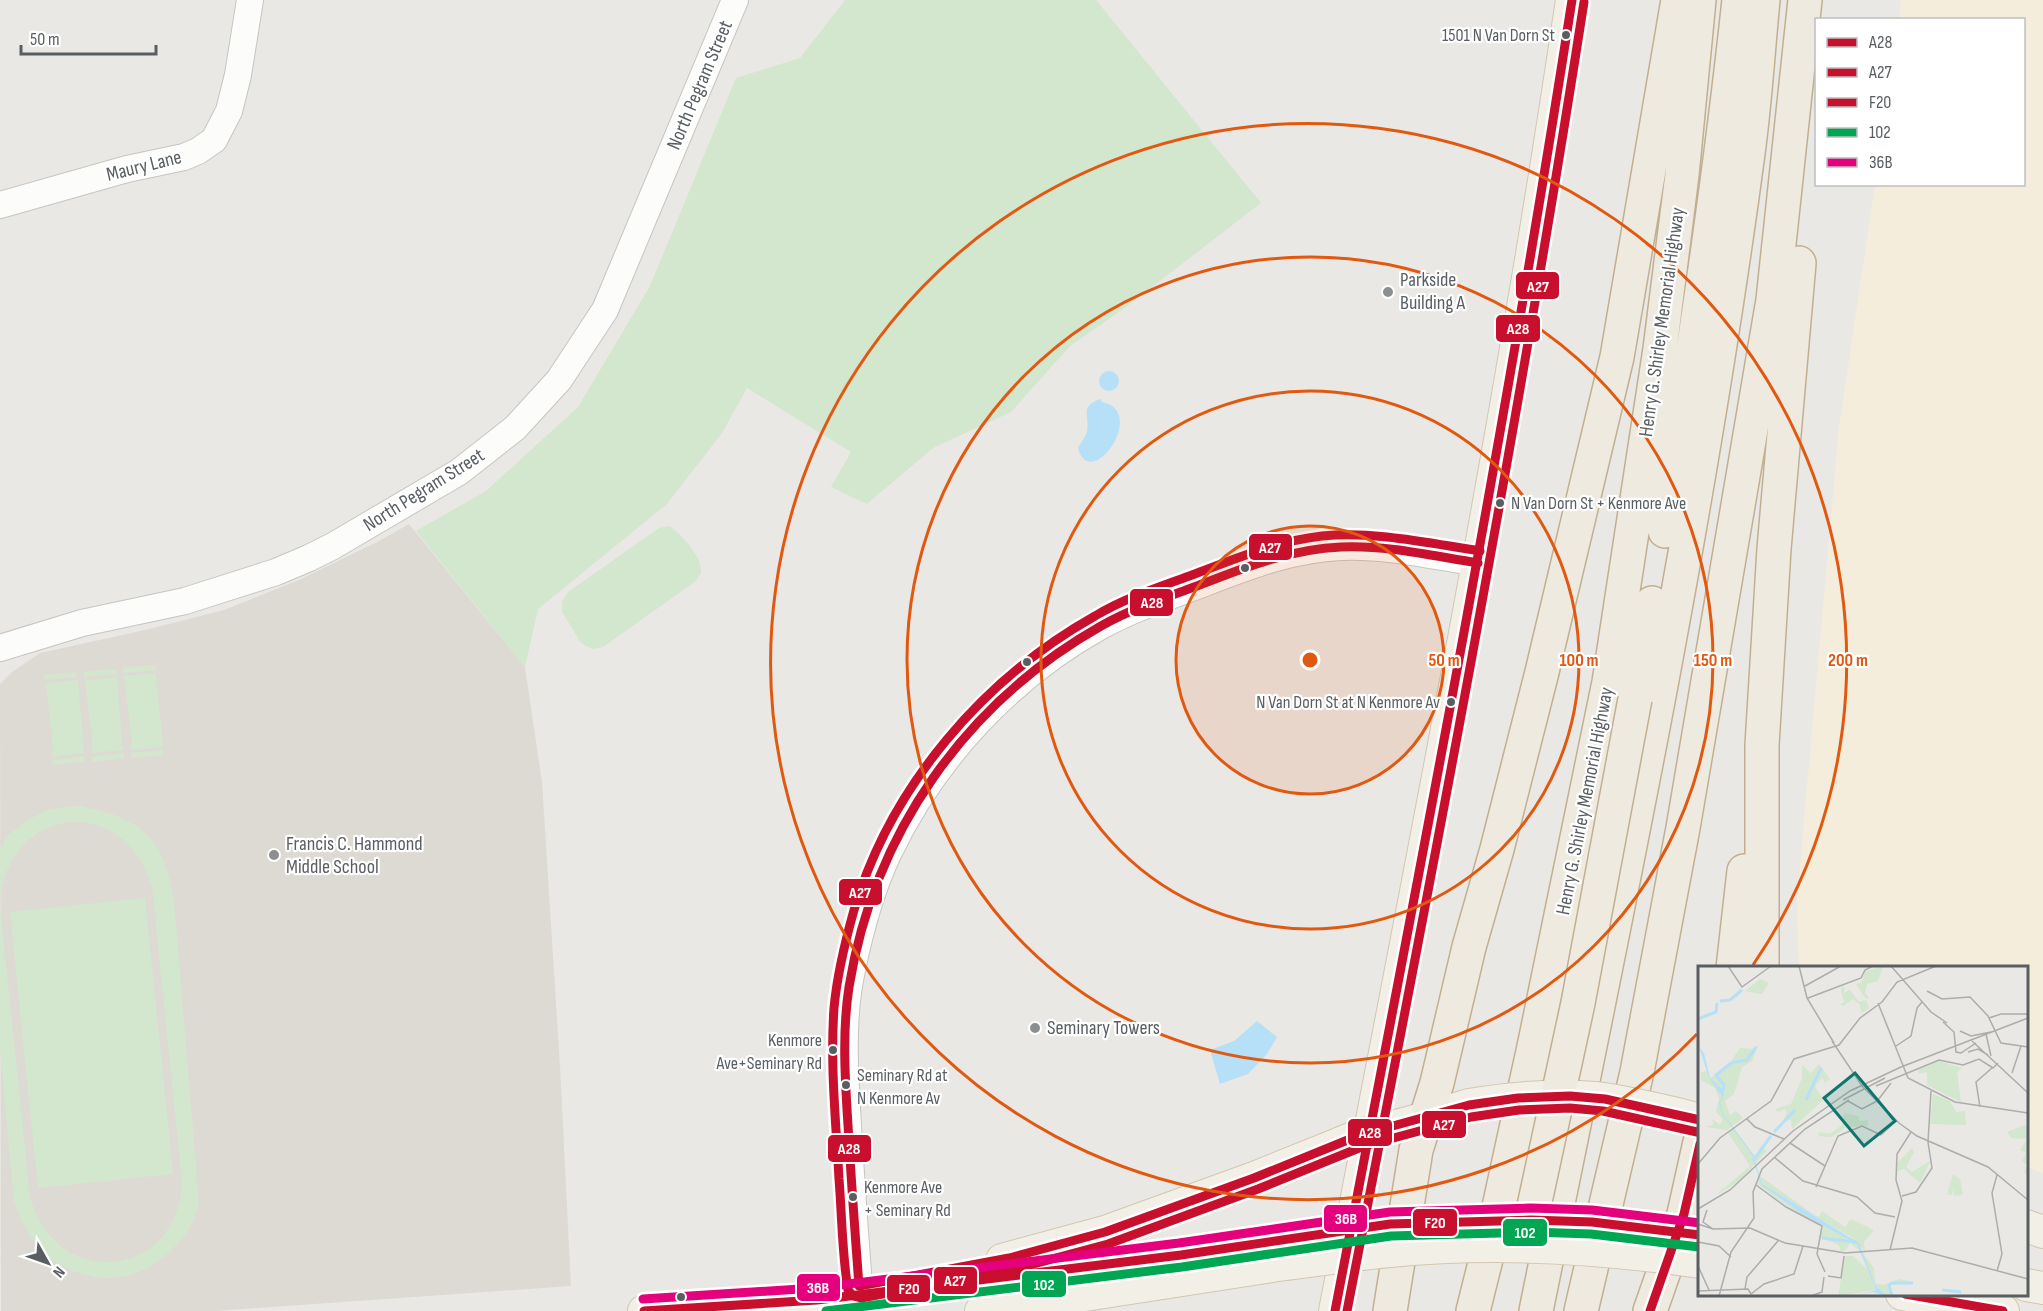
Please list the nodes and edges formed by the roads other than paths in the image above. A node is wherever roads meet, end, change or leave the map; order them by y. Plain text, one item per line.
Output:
1 (250, 0) edge
2 (735, 0) edge
3 (1572, 0) edge
4 (1678, 0) edge
5 (1699, 0) edge
6 (1739, 0) edge
7 (1763, 0) edge
8 (1805, 0) edge
9 (1820, 0) edge
10 (1819, 18) edge
11 (1815, 69) edge
12 (0, 205) edge
13 (1478, 563) junction
14 (1, 649) edge
15 (1762, 745) junction
16 (1733, 966) edge
17 (1762, 966) edge
18 (1688, 1117) edge
19 (1415, 1121) junction
20 (1698, 1151) edge
21 (2028, 1227) edge
22 (2043, 1232) edge
23 (1528, 1234) junction
24 (1698, 1235) edge
25 (1288, 1251) junction
26 (1698, 1262) edge
27 (2028, 1286) edge
28 (2043, 1288) edge
29 (848, 1292) junction
30 (1914, 1296) edge
31 (644, 1311) edge
32 (981, 1311) edge
33 (1335, 1311) edge
34 (1390, 1311) edge
35 (1473, 1311) edge
36 (1536, 1311) edge
37 (1581, 1311) edge
38 (1650, 1311) edge
39 (2003, 1311) edge

1 - 12 street, Maury Lane
2 - 14 street, North Pegram Street
3 - 13 main road
4 - 19 highway
5 - 35 highway, Henry G. Shirley Memorial Highway
6 - 23 highway, bridge
7 - 36 highway
8 - 37 highway
9 - 10 highway
11 - 15 highway
13 - 29 street
13 - 33 main road
15 - 16 highway
15 - 17 highway
18 - 19 main road, bridge
19 - 29 main road, bridge
19 - 34 highway
20 - 38 highway
21 - 22 main road
23 - 24 main road, bridge
23 - 25 main road, bridge
23 - 26 main road, bridge
25 - 29 main road
25 - 32 main road
27 - 28 main road
29 - 31 main road
30 - 39 main road

